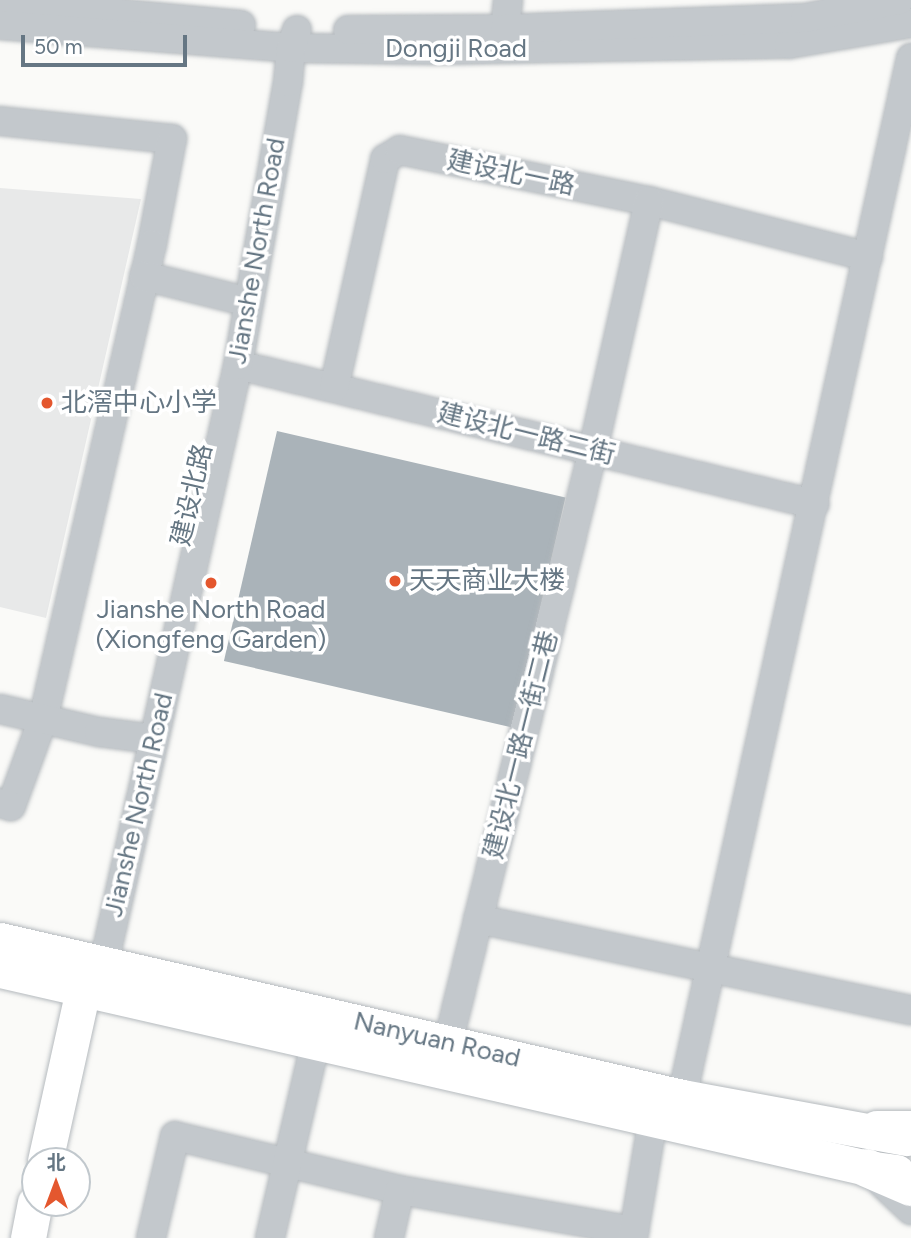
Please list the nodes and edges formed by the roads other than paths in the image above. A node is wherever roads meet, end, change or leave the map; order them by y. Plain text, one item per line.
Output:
1 (508, 0) edge
2 (899, 0) edge
3 (0, 3) edge
4 (911, 23) edge
5 (0, 25) edge
6 (505, 29) junction
7 (286, 38) junction
8 (911, 58) edge
9 (0, 121) edge
10 (649, 201) junction
11 (868, 257) junction
12 (144, 276) junction
13 (243, 300) junction
14 (237, 365) junction
15 (334, 388) junction
16 (593, 450) junction
17 (814, 503) junction
18 (0, 709) edge
19 (43, 719) junction
20 (146, 738) junction
21 (0, 803) edge
22 (478, 919) junction
23 (0, 940) edge
24 (710, 968) junction
25 (0, 970) edge
26 (93, 975) junction
27 (911, 1010) edge
28 (316, 1041) junction
29 (448, 1043) junction
30 (682, 1097) junction
31 (653, 1119) junction
32 (900, 1133) edge
33 (49, 1147) edge
34 (64, 1147) edge
35 (288, 1162) junction
36 (867, 1168) junction
37 (911, 1173) edge
38 (911, 1187) edge
39 (400, 1190) junction
40 (911, 1210) edge
41 (32, 1217) edge
42 (50, 1217) edge
43 (634, 1234) edge
44 (28, 1238) edge
45 (46, 1238) edge
46 (151, 1238) edge
47 (270, 1238) edge
48 (389, 1238) edge

1 - 6 street
2 - 6 street, Dongji Road
3 - 7 street, Dongji Road
4 - 7 street, Dongji Road
5 - 7 street, Dongji Road
6 - 7 street, Dongji Road
7 - 13 street, Jianshe North Road
8 - 11 street
9 - 12 street
10 - 11 street, 建设北一路
10 - 15 street, 建设北一路
10 - 16 street, 建设北一路一街二巷
11 - 17 street
12 - 13 street
12 - 19 street
13 - 14 street, Jianshe North Road
13 - 20 street, 建设北路
14 - 15 street, 建设北一路二街
14 - 20 street, Jianshe North Road
15 - 16 street, 建设北一路二街
16 - 17 street, 建设北一路二街
16 - 22 street, 建设北一路一街二巷
17 - 24 street
18 - 19 street
19 - 20 street
19 - 21 street
20 - 26 street, Jianshe North Road
22 - 24 street
22 - 29 street, 建设北一路一街二巷
23 - 26 main road, Nanyuan Road
24 - 27 street
24 - 30 street
25 - 26 main road, Nanyuan Road
26 - 28 main road, Nanyuan Road
26 - 29 main road, Nanyuan Road
26 - 33 main road
26 - 34 main road
28 - 31 main road, Nanyuan Road
28 - 35 street
29 - 30 main road, Nanyuan Road
30 - 32 main road, Nanyuan Road
31 - 36 main road, Nanyuan Road
31 - 43 street
35 - 39 street
35 - 46 street
35 - 47 street
36 - 37 main road, Nanyuan Road
36 - 38 highway
36 - 40 street
39 - 43 street
39 - 48 street
41 - 44 main road
42 - 45 main road

